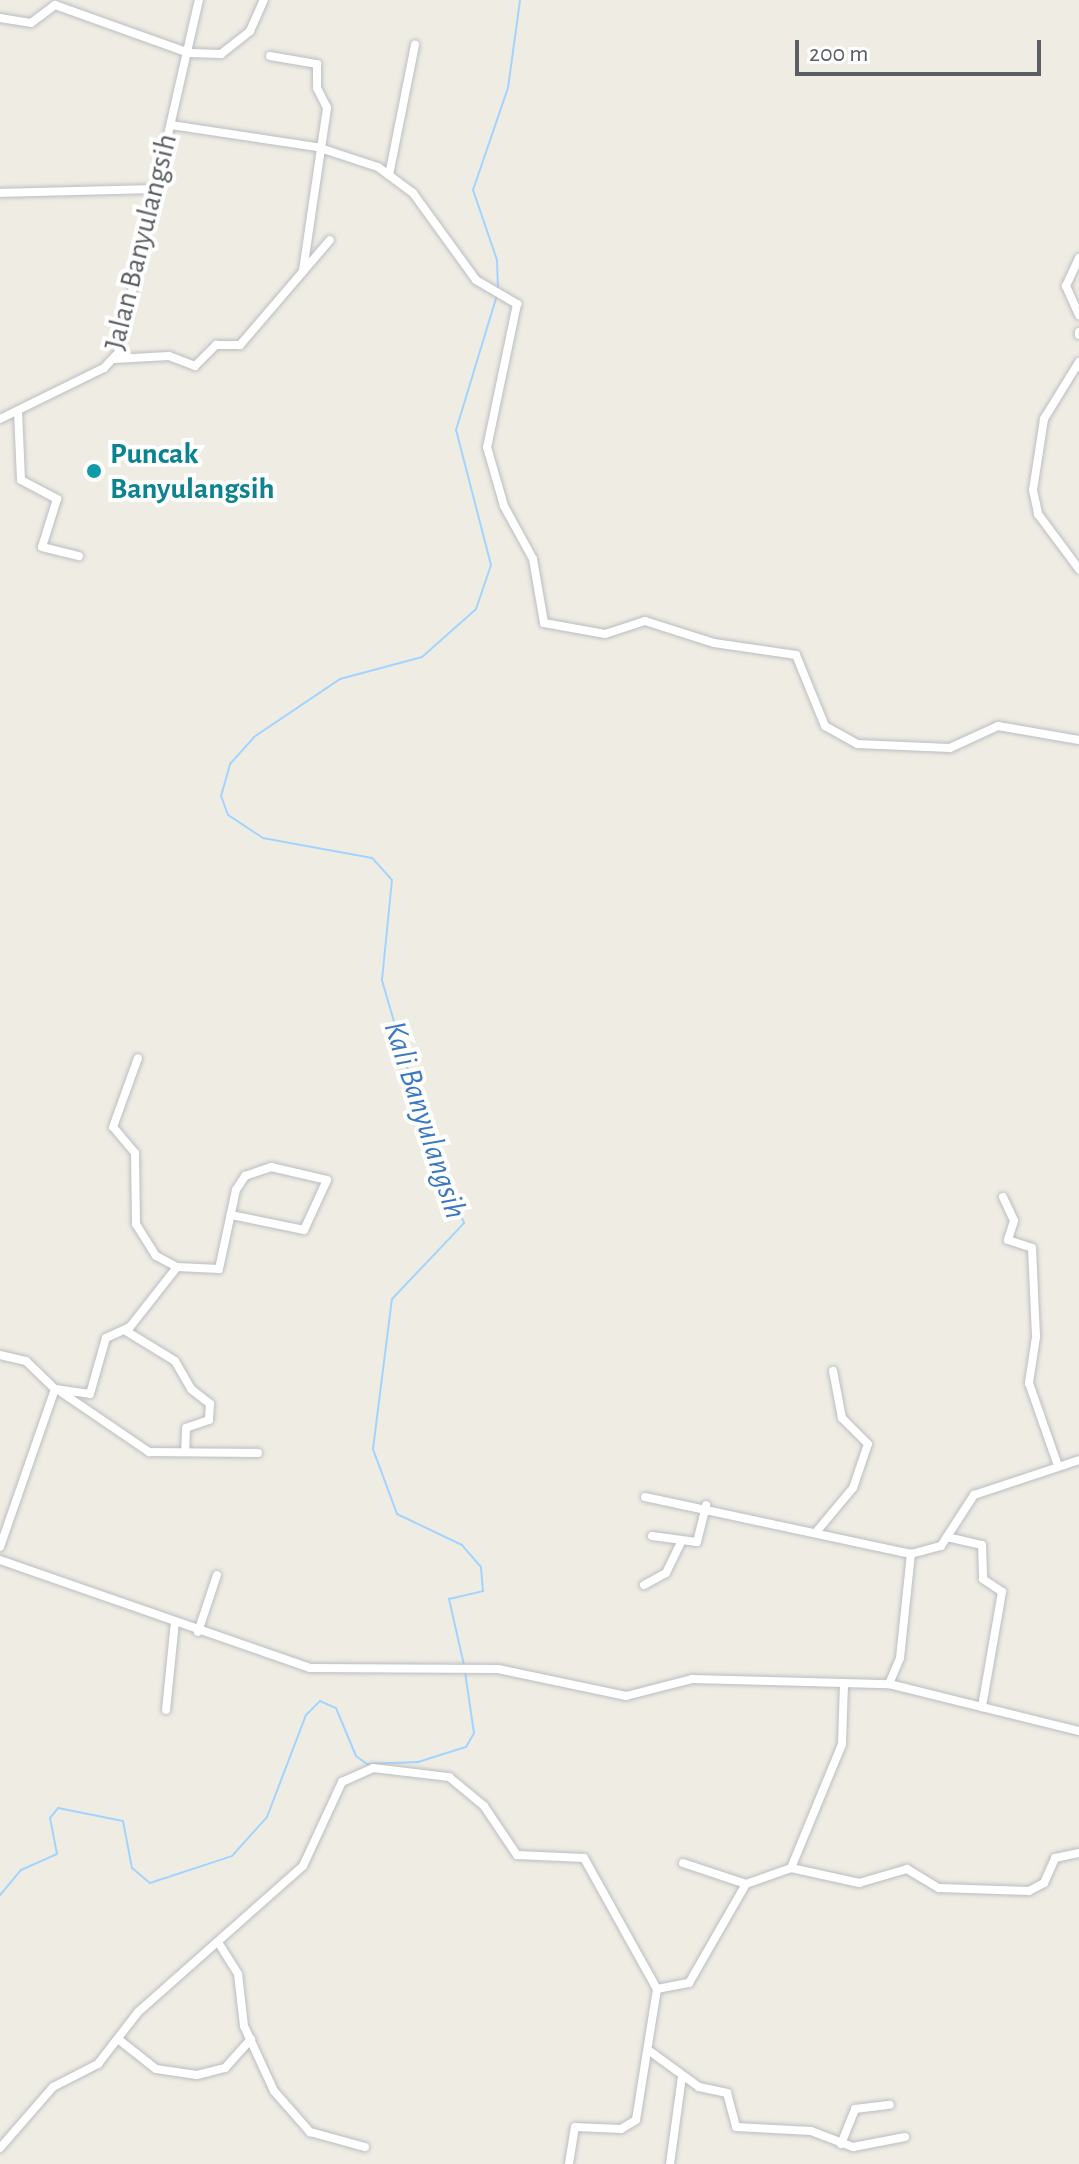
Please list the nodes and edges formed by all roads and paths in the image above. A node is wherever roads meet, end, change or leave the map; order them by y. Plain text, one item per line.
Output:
1 (199, 0) edge
2 (264, 0) edge
3 (55, 2) edge
4 (0, 18) edge
5 (415, 45) dead end
6 (189, 53) junction
7 (270, 56) dead end
8 (171, 125) junction
9 (317, 147) junction
10 (389, 175) junction
11 (151, 189) junction
12 (0, 193) edge
13 (330, 240) dead end
14 (1079, 258) edge
15 (303, 270) junction
16 (1079, 315) edge
17 (114, 359) junction
18 (1079, 362) edge
19 (18, 411) junction
20 (0, 419) edge
21 (79, 556) dead end
22 (1079, 569) edge
23 (1079, 740) edge
24 (138, 1058) dead end
25 (1003, 1197) dead end
26 (231, 1215) junction
27 (177, 1267) junction
28 (126, 1331) junction
29 (0, 1355) edge
30 (833, 1371) dead end
31 (58, 1390) junction
32 (185, 1451) junction
33 (258, 1453) dead end
34 (1079, 1460) edge
35 (1057, 1463) junction
36 (645, 1497) dead end
37 (706, 1505) junction
38 (817, 1531) junction
39 (652, 1536) dead end
40 (947, 1537) junction
41 (680, 1544) junction
42 (0, 1547) edge
43 (911, 1554) junction
44 (0, 1560) edge
45 (217, 1575) dead end
46 (644, 1585) dead end
47 (175, 1621) junction
48 (198, 1632) junction
49 (844, 1684) junction
50 (889, 1684) junction
51 (982, 1707) junction
52 (166, 1710) dead end
53 (1079, 1731) edge
54 (1079, 1853) edge
55 (683, 1863) dead end
56 (791, 1868) junction
57 (746, 1884) junction
58 (218, 1942) junction
59 (657, 1989) junction
60 (118, 2039) junction
61 (251, 2039) junction
62 (651, 2052) junction
63 (682, 2076) junction
64 (890, 2105) dead end
65 (905, 2137) dead end
66 (841, 2144) junction
67 (365, 2147) dead end
68 (0, 2148) edge
69 (569, 2164) edge
70 (670, 2164) edge

1 - 6 street, Jalan Banyulangsih
2 - 6 street
3 - 4 street
3 - 6 street
5 - 10 street
6 - 8 street, Jalan Banyulangsih
7 - 9 street
8 - 9 street
8 - 11 street, Jalan Banyulangsih
9 - 10 street
9 - 15 street
10 - 23 street
11 - 12 street
11 - 17 street, Jalan Banyulangsih
13 - 15 street
14 - 16 street
15 - 17 street
17 - 19 street, Jalan Banyulangsih
18 - 22 street
19 - 20 street, Jalan Banyulangsih
19 - 21 street
24 - 27 street
25 - 35 street
26 - 26 street
26 - 27 street
27 - 28 street
28 - 31 street
28 - 32 street
29 - 31 street
30 - 38 street
31 - 32 street
31 - 42 street
32 - 33 street
34 - 35 street
35 - 40 street
36 - 37 street
37 - 38 street
37 - 41 street
38 - 43 street
39 - 41 street
40 - 43 street
40 - 51 street
41 - 46 street
43 - 50 street
44 - 47 street
45 - 48 street
47 - 48 street
47 - 52 street
48 - 49 street
49 - 50 street
49 - 56 street
50 - 51 street
51 - 53 street
54 - 56 street
55 - 57 street
56 - 57 street
57 - 59 street
58 - 59 street
58 - 60 street
58 - 61 street
59 - 62 street
60 - 61 street
60 - 68 street
61 - 67 street
62 - 63 street
62 - 69 street
63 - 66 street
63 - 70 street
64 - 66 street
65 - 66 street

